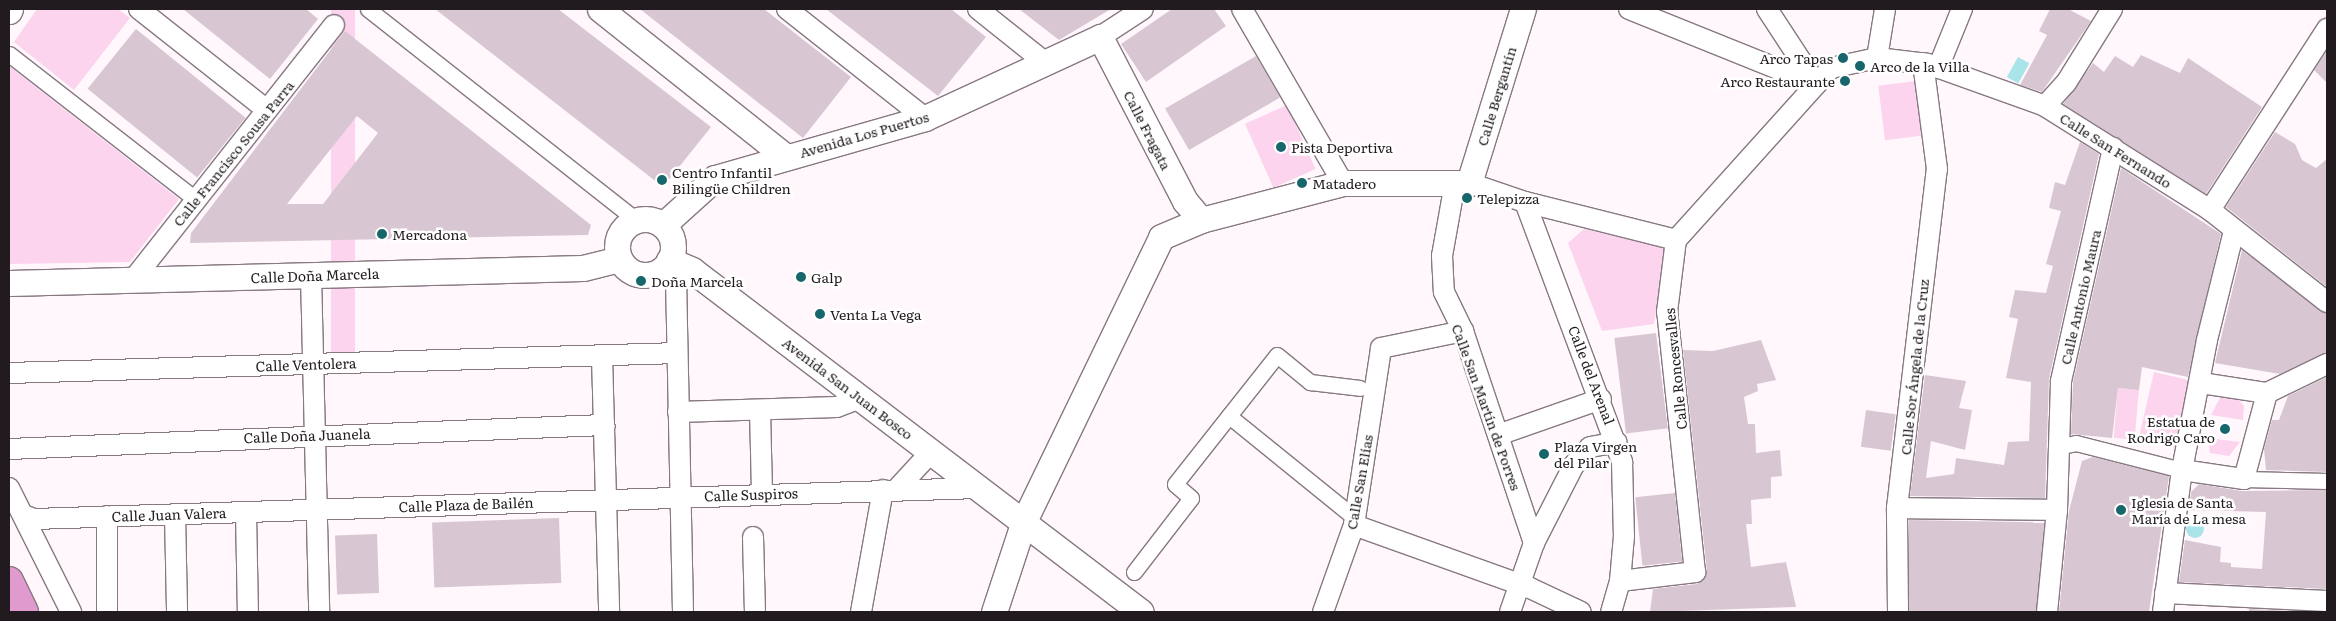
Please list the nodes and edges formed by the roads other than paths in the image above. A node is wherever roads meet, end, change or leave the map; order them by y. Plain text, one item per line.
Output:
1 (139, 9) edge
2 (368, 9) edge
3 (600, 9) edge
4 (787, 9) edge
5 (978, 9) edge
6 (1144, 9) edge
7 (1242, 9) edge
8 (1523, 9) edge
9 (1629, 9) edge
10 (1767, 9) edge
11 (1885, 9) edge
12 (1962, 9) edge
13 (2112, 9) edge
14 (334, 25) dead end
15 (2327, 29) edge
16 (1100, 36) junction
17 (9, 54) edge
18 (1877, 58) junction
19 (1047, 64) junction
20 (1930, 66) junction
21 (1816, 84) junction
22 (2046, 106) junction
23 (267, 110) junction
24 (925, 118) junction
25 (2113, 148) junction
26 (786, 156) junction
27 (1343, 183) junction
28 (1462, 183) junction
29 (195, 199) junction
30 (1526, 202) junction
31 (2210, 210) junction
32 (636, 220) junction
33 (1201, 220) junction
34 (663, 225) junction
35 (2234, 231) junction
36 (1676, 240) junction
37 (619, 259) junction
38 (669, 260) junction
39 (692, 270) junction
40 (311, 275) junction
41 (132, 281) junction
42 (9, 283) edge
43 (2327, 302) edge
44 (1463, 331) junction
45 (677, 353) junction
46 (602, 356) junction
47 (314, 364) junction
48 (2327, 364) edge
49 (9, 373) edge
50 (2201, 383) junction
51 (1360, 388) dead end
52 (2267, 393) junction
53 (861, 398) junction
54 (1602, 399) junction
55 (760, 410) junction
56 (678, 412) junction
57 (1229, 416) junction
58 (605, 425) junction
59 (315, 434) junction
60 (1498, 435) junction
61 (1617, 442) junction
62 (2057, 447) junction
63 (9, 449) edge
64 (932, 451) junction
65 (2182, 470) junction
66 (2244, 478) junction
67 (2327, 481) edge
68 (9, 488) edge
69 (979, 488) junction
70 (890, 490) junction
71 (762, 494) junction
72 (679, 497) junction
73 (605, 498) junction
74 (1897, 508) junction
75 (316, 510) junction
76 (2057, 510) junction
77 (246, 512) junction
78 (175, 514) junction
79 (23, 516) junction
80 (108, 516) junction
81 (1024, 521) junction
82 (1354, 522) junction
83 (753, 537) dead end
84 (1534, 543) junction
85 (1134, 572) dead end
86 (9, 581) edge
87 (1620, 581) junction
88 (1520, 587) junction
89 (2165, 592) junction
90 (2327, 601) edge
91 (24, 612) edge
92 (71, 612) edge
93 (107, 612) edge
94 (177, 612) edge
95 (248, 612) edge
96 (319, 612) edge
97 (610, 612) edge
98 (683, 612) edge
99 (755, 612) edge
100 (862, 612) edge
101 (994, 612) edge
102 (1140, 612) edge
103 (1323, 612) edge
104 (1510, 612) edge
105 (1581, 612) edge
106 (1611, 612) edge
107 (1898, 612) edge
108 (2047, 612) edge
109 (2163, 612) edge

1 - 23 street
2 - 32 street
3 - 26 street
4 - 24 street
5 - 19 street
6 - 16 street
7 - 27 street
8 - 28 street, Calle Bergantín
9 - 21 street
10 - 21 street
11 - 18 street
12 - 20 street
13 - 22 street
14 - 23 street, Calle Francisco Sousa Parra
15 - 31 street
16 - 19 street, Avenida Los Puertos
16 - 33 street, Calle Fragata
17 - 29 street
18 - 20 street, Calle San Fernando
18 - 21 street, Calle San Fernando
19 - 24 street, Avenida Los Puertos
20 - 22 street, Calle San Fernando
20 - 74 street, Calle Sor Ángela de la Cruz
21 - 36 street
22 - 25 street, Calle San Fernando
23 - 29 street, Calle Francisco Sousa Parra
24 - 26 street, Avenida Los Puertos
25 - 31 street, Calle San Fernando
25 - 62 street, Calle Antonio Maura
26 - 34 street, Avenida Los Puertos
27 - 28 street
27 - 33 street
28 - 30 street
28 - 44 street, Calle San Martín de Porres
29 - 41 street, Calle Francisco Sousa Parra
30 - 36 street
30 - 54 street, Calle del Arenal
31 - 35 street, Calle San Fernando
32 - 34 street
32 - 37 street
33 - 81 street
34 - 38 street
35 - 43 street, Calle San Fernando
35 - 50 street
36 - 87 street, Calle Roncesvalles
37 - 38 street
37 - 40 street, Calle Doña Marcela
38 - 39 street, Avenida San Juan Bosco
39 - 45 street
39 - 53 street, Avenida San Juan Bosco
40 - 41 street, Calle Doña Marcela
40 - 47 street
41 - 42 street, Calle Doña Marcela
44 - 60 street, Calle San Martín de Porres
44 - 82 street, Calle San Elías
45 - 46 street, Calle Ventolera
45 - 56 street
46 - 47 street, Calle Ventolera
46 - 58 street
47 - 49 street, Calle Ventolera
47 - 59 street
48 - 52 street
50 - 52 street
50 - 65 street
51 - 57 street
52 - 66 street
53 - 55 street
53 - 64 street, Avenida San Juan Bosco
54 - 60 street
54 - 61 street, Calle del Arenal
55 - 56 street
55 - 71 street
56 - 72 street
57 - 82 street
57 - 85 street
58 - 59 street, Calle Doña Juanela
58 - 73 street
59 - 63 street, Calle Doña Juanela
59 - 75 street
60 - 84 street, Calle San Martín de Porres
61 - 84 street
61 - 87 street, Calle del Arenal
62 - 65 street
62 - 76 street, Calle Antonio Maura
64 - 69 street, Avenida San Juan Bosco
64 - 70 street
65 - 66 street
65 - 89 street
66 - 67 street
68 - 79 street
69 - 70 street, Calle Suspiros
69 - 81 street, Avenida San Juan Bosco
70 - 71 street, Calle Suspiros
70 - 100 street
71 - 72 street, Calle Suspiros
72 - 73 street, Calle Suspiros
72 - 98 street
73 - 75 street, Calle Plaza de Bailén
73 - 97 street
74 - 76 street
74 - 107 street, Calle Sor Ángela de la Cruz
75 - 77 street, Calle Juan Valera
75 - 96 street
76 - 108 street, Calle Antonio Maura
77 - 78 street, Calle Juan Valera
77 - 95 street
78 - 80 street, Calle Juan Valera
78 - 94 street
79 - 80 street, Calle Juan Valera
79 - 92 street
80 - 93 street
81 - 101 street
81 - 102 street, Avenida San Juan Bosco
82 - 88 street
82 - 103 street, Calle San Elías
83 - 99 street
84 - 88 street
86 - 91 main road
87 - 106 street, Calle del Arenal
88 - 104 street
88 - 105 street
89 - 90 street
89 - 109 street

